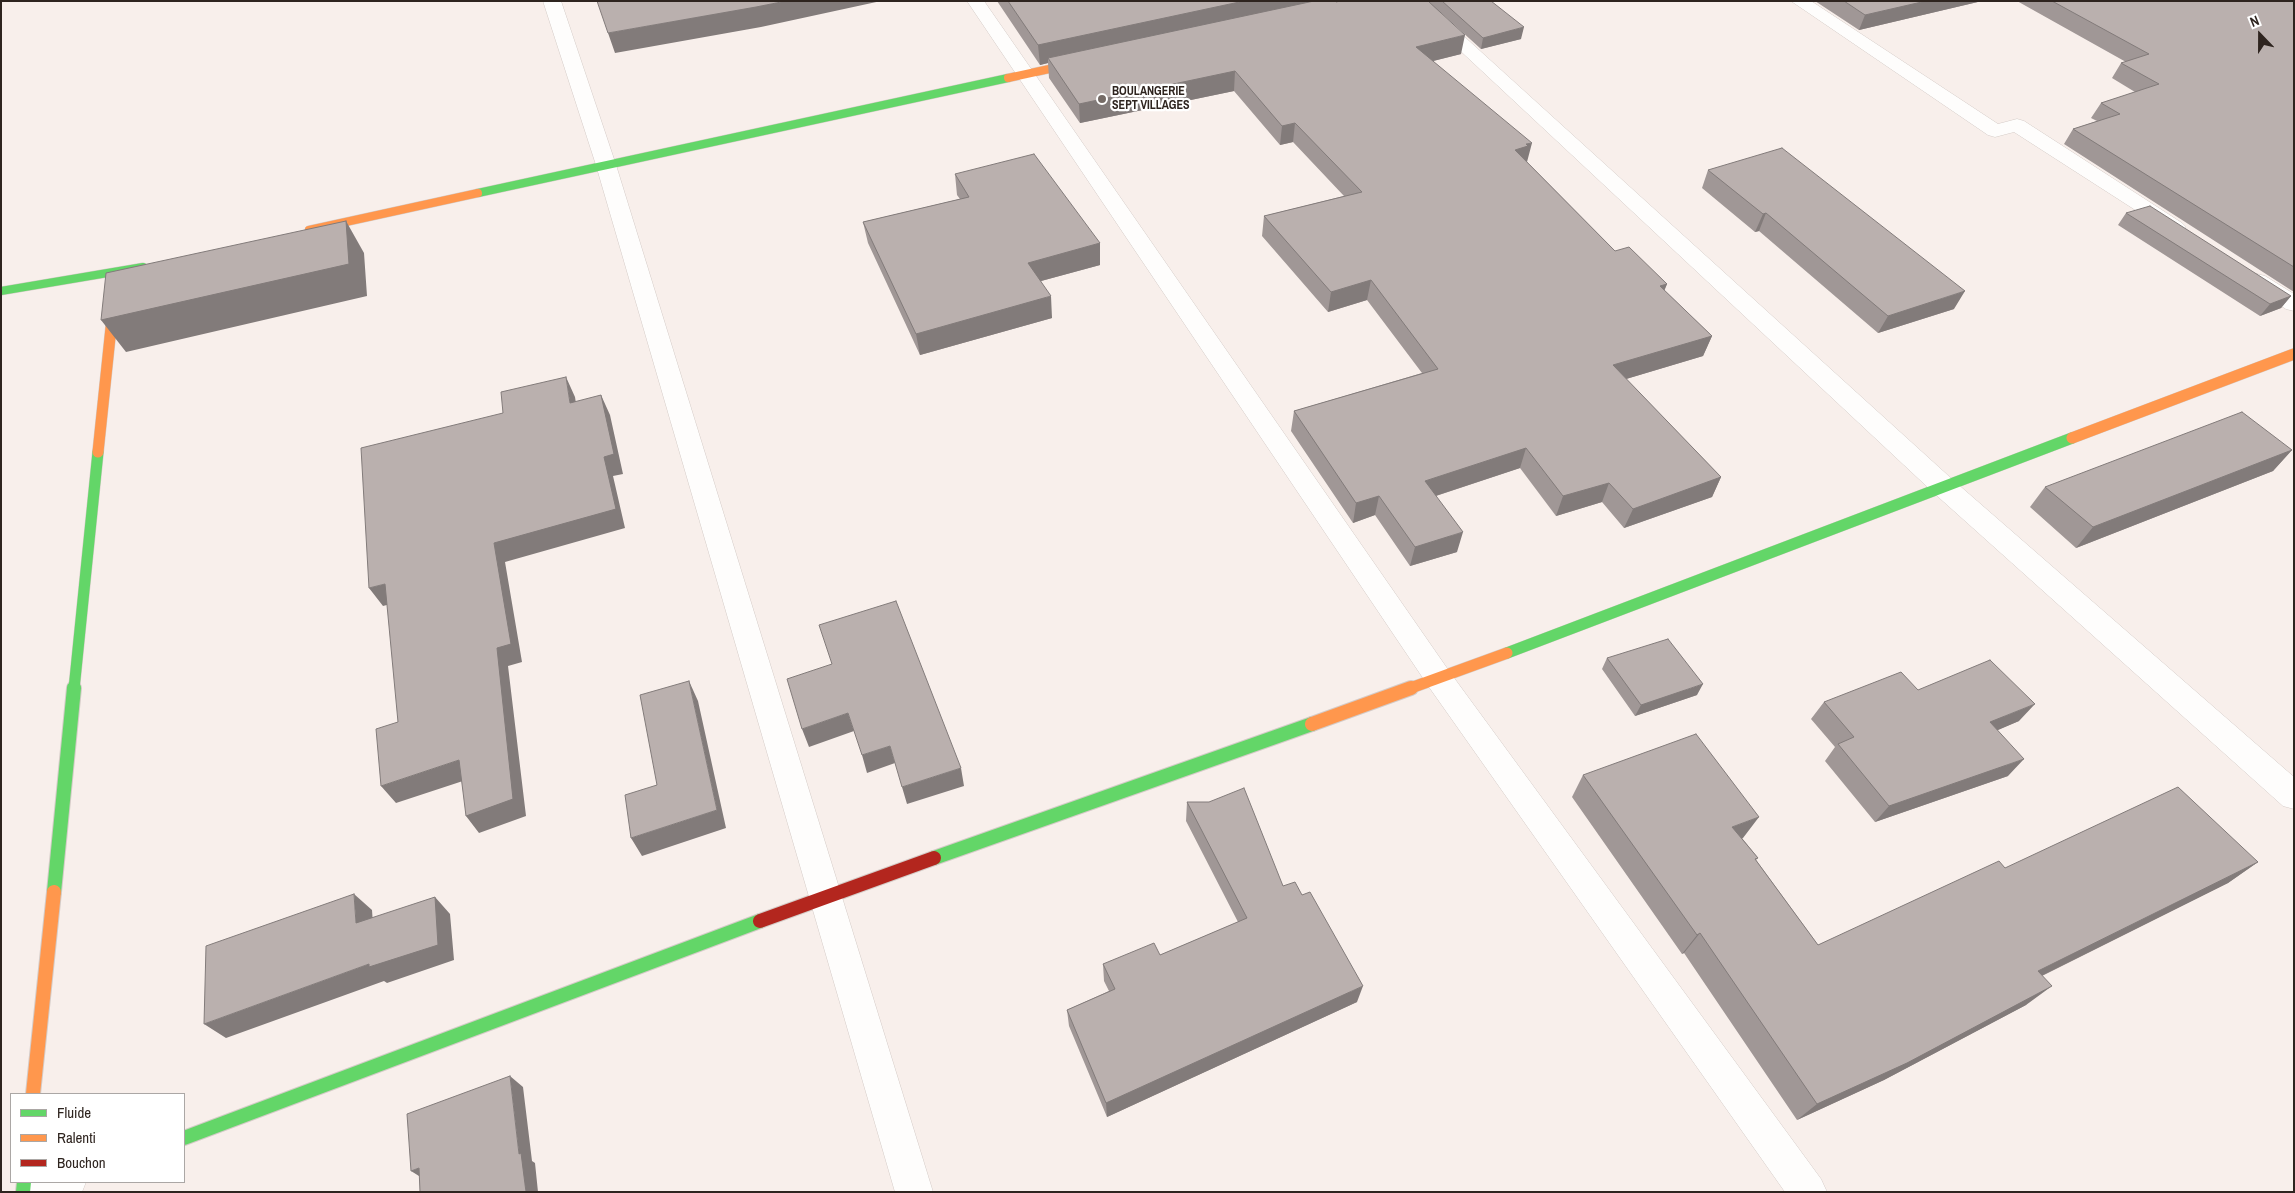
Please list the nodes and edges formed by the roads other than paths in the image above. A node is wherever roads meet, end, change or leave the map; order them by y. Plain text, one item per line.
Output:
1 (552, 1) edge
2 (975, 1) edge
3 (1415, 1) edge
4 (1799, 1) edge
5 (1101, 58) edge
6 (1024, 74) junction
7 (606, 166) junction
8 (301, 232) edge
9 (2193, 239) edge
10 (153, 264) edge
11 (2244, 272) edge
12 (116, 273) junction
13 (1, 291) edge
14 (2294, 304) edge
15 (2294, 354) edge
16 (1944, 487) junction
17 (1439, 679) junction
18 (2294, 796) edge
19 (825, 897) junction
20 (33, 1093) edge
21 (185, 1138) edge
22 (64, 1183) edge
23 (40, 1192) edge
24 (914, 1192) edge
25 (1808, 1192) edge

1 - 7 street
2 - 6 street
3 - 16 street
4 - 9 street
5 - 6 street
6 - 7 street
6 - 17 street
7 - 8 street
7 - 19 street
10 - 12 street
11 - 14 street
12 - 13 street
12 - 20 street
15 - 16 street
16 - 17 street
16 - 18 street
17 - 19 street
17 - 25 street
19 - 21 street
19 - 24 street
22 - 23 street

